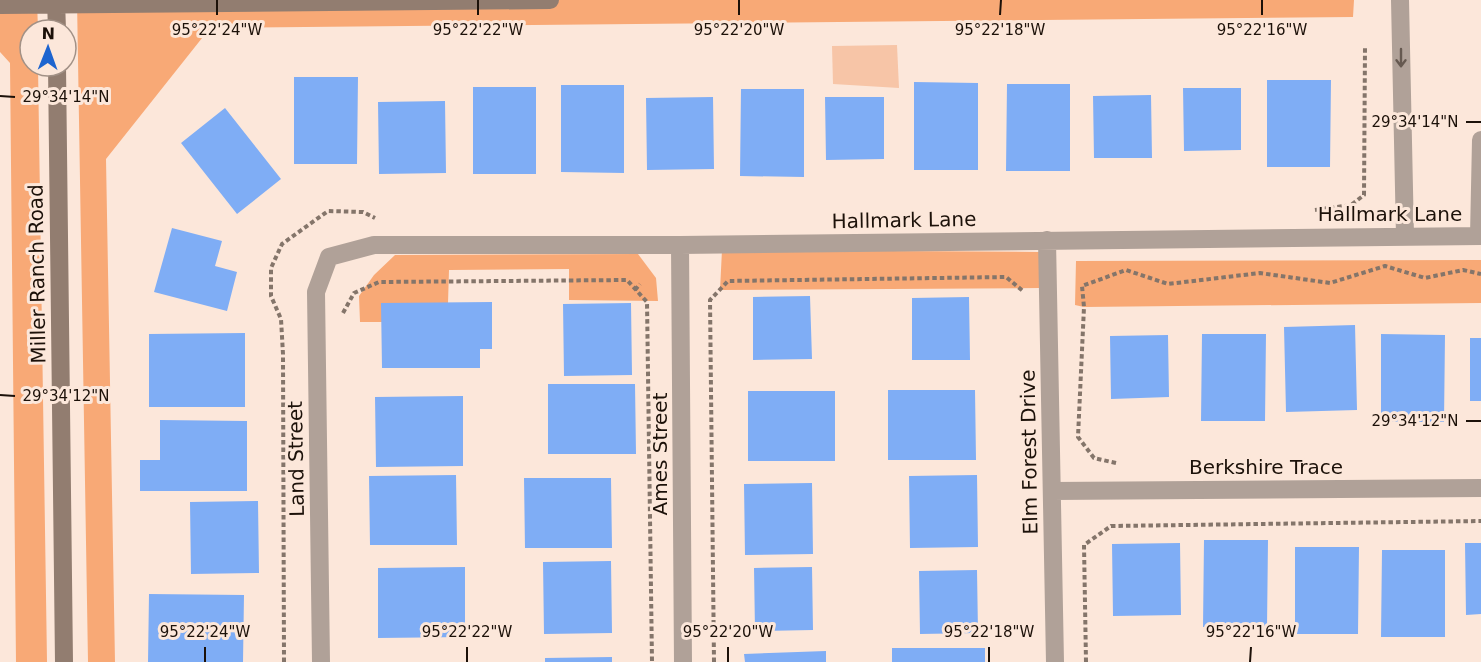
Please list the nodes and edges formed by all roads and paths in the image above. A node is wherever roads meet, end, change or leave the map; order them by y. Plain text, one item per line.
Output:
1 (550, 0) edge
2 (1400, 0) edge
3 (56, 2) edge
4 (0, 5) edge
5 (57, 18) edge
6 (1365, 47) dead end
7 (57, 78) edge
8 (1481, 140) edge
9 (1351, 205) dead end
10 (1405, 236) junction
11 (1480, 236) edge
12 (1047, 240) junction
13 (680, 245) junction
14 (329, 257) joint
15 (1481, 274) edge
16 (640, 284) dead end
17 (635, 290) junction
18 (1026, 294) dead end
19 (343, 314) dead end
20 (1122, 465) dead end
21 (1481, 488) edge
22 (1052, 491) junction
23 (1481, 521) edge
24 (64, 662) edge
25 (321, 662) edge
26 (652, 662) edge
27 (684, 662) edge
28 (714, 662) edge
29 (1055, 662) edge
30 (1086, 662) edge

1 - 3 street
2 -> 10 street
3 - 4 street
3 - 5 street
6 - 9 path
7 - 24 street, Miller Ranch Road
8 - 11 street
10 - 11 street, Hallmark Lane
10 - 12 street, Hallmark Lane
12 - 13 street, Hallmark Lane
12 - 22 street, Elm Forest Drive
13 - 14 street, Hallmark Lane
13 - 27 street, Ames Street
14 - 25 street, Land Street
15 - 20 path
16 - 17 path
17 - 19 path
17 - 26 path
18 - 28 path
21 - 22 street, Berkshire Trace
22 - 29 street, Elm Forest Drive
23 - 30 path

